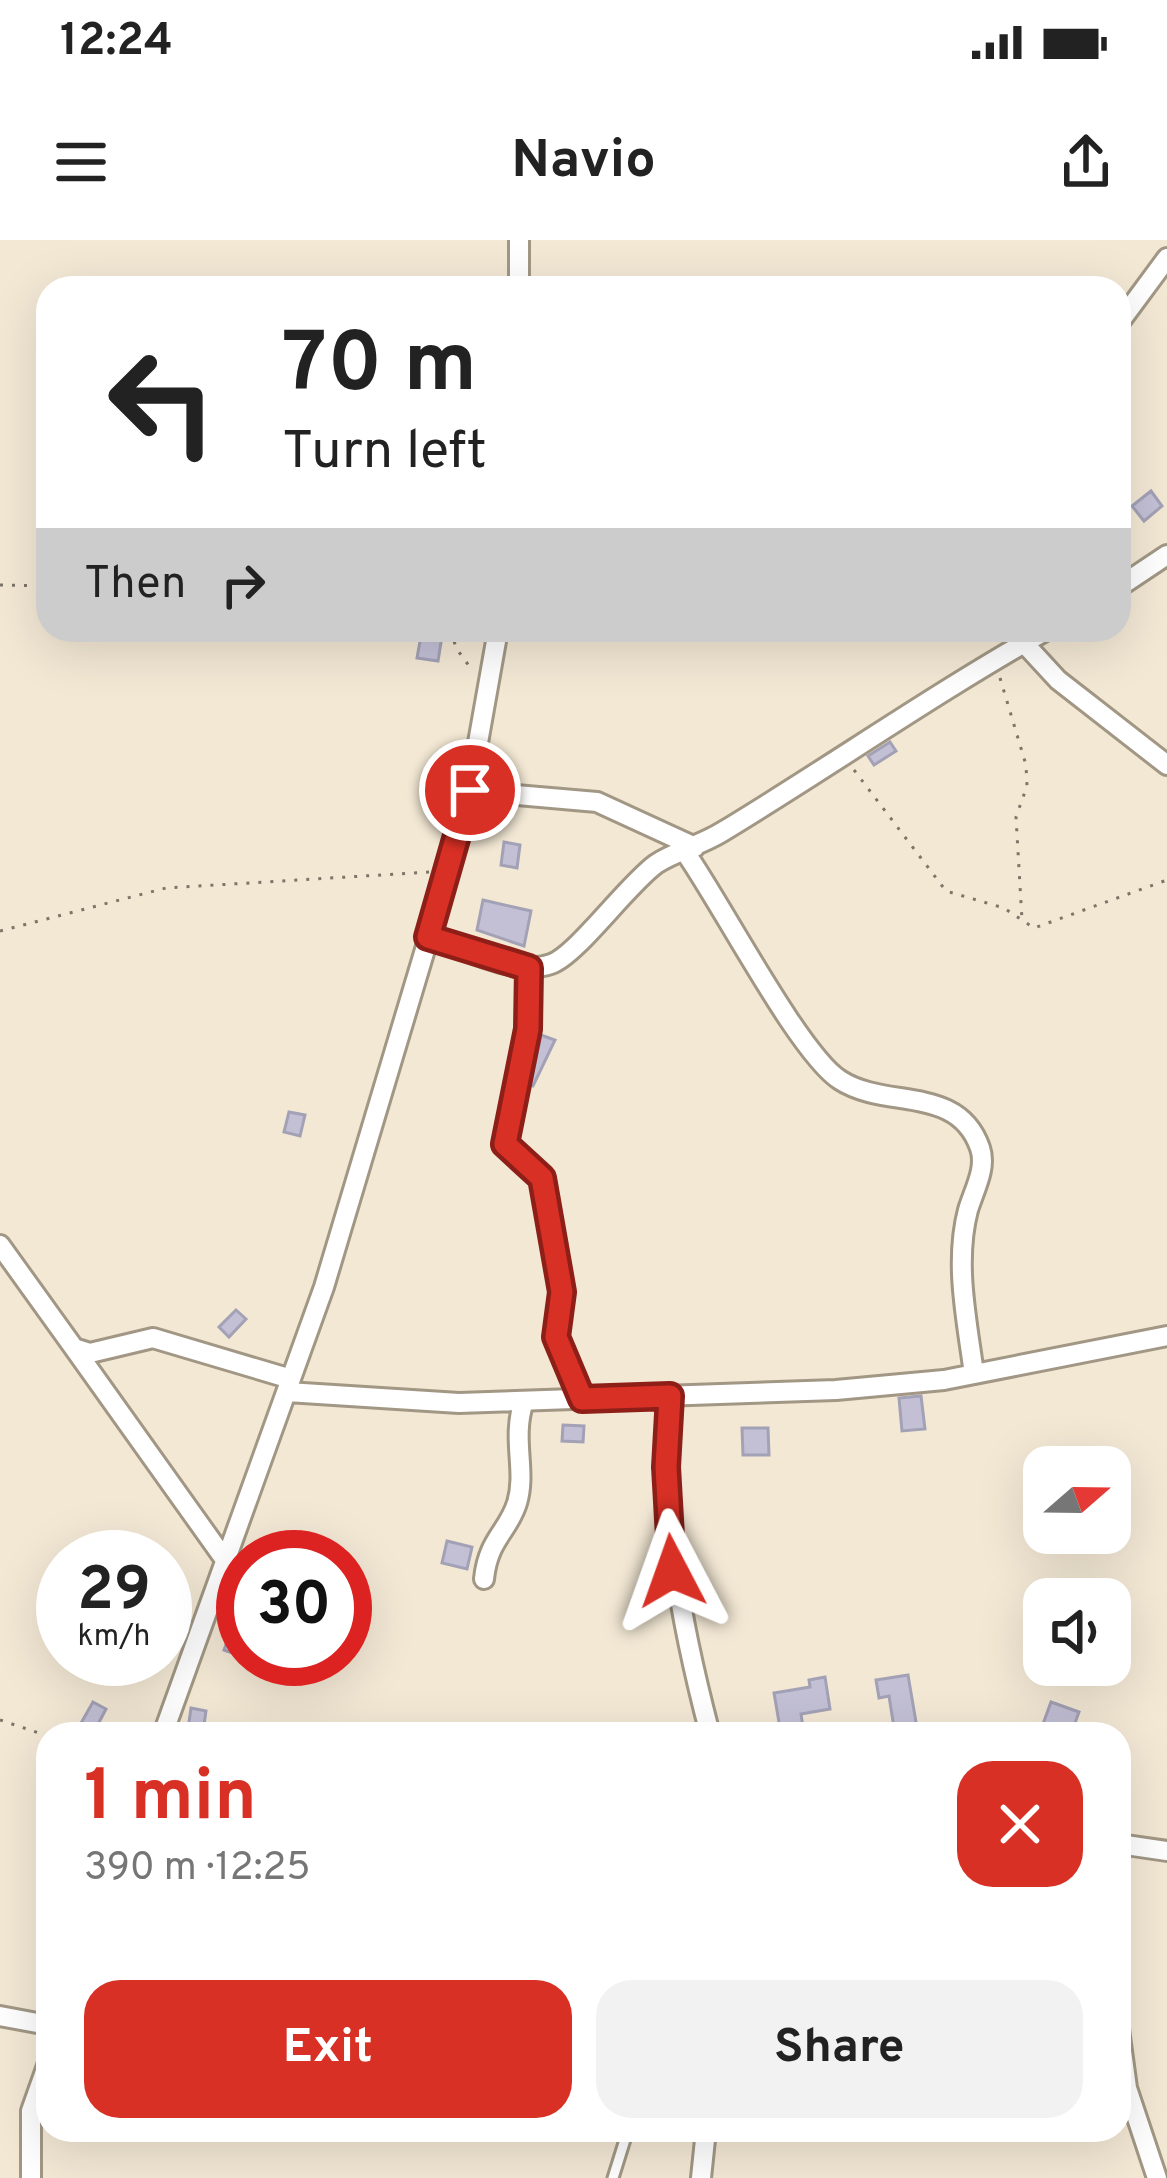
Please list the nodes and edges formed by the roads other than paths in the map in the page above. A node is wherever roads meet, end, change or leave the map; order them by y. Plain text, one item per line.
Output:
1 (519, 240) edge
2 (1167, 258) edge
3 (518, 276) edge
4 (1131, 307) edge
5 (1164, 563) edge
6 (1131, 581) edge
7 (496, 642) edge
8 (1012, 642) edge
9 (1021, 642) edge
10 (1167, 765) edge
11 (470, 790) junction
12 (690, 849) junction
13 (428, 937) junction
14 (529, 968) junction
15 (0, 1244) edge
16 (1167, 1336) edge
17 (74, 1348) junction
18 (974, 1374) junction
19 (289, 1386) junction
20 (670, 1396) junction
21 (582, 1399) junction
22 (524, 1401) junction
23 (240, 1530) edge
24 (216, 1547) edge
25 (484, 1580) dead end
26 (216, 1596) edge
27 (169, 1722) edge
28 (707, 1722) edge
29 (1131, 1846) edge
30 (1167, 1851) edge
31 (0, 2016) edge
32 (36, 2023) edge
33 (36, 2097) edge
34 (1131, 2100) edge
35 (624, 2142) edge
36 (705, 2142) edge
37 (31, 2178) edge
38 (613, 2178) edge
39 (701, 2178) edge
40 (1157, 2178) edge

1 - 3 street
2 - 4 street
5 - 6 street
7 - 11 street
8 - 12 street
9 - 10 street
11 - 12 street
11 - 13 street
12 - 14 street
12 - 18 street
13 - 14 street
13 - 19 street
14 - 21 street
15 - 17 street
16 - 18 street
17 - 19 street
17 - 24 street
18 - 20 street
19 - 22 street
19 - 23 street
20 - 21 street
20 - 28 street
21 - 22 street
22 - 25 street
26 - 27 street
29 - 30 street
31 - 32 street
33 - 37 street
34 - 40 street
35 - 38 lane
36 - 39 street

